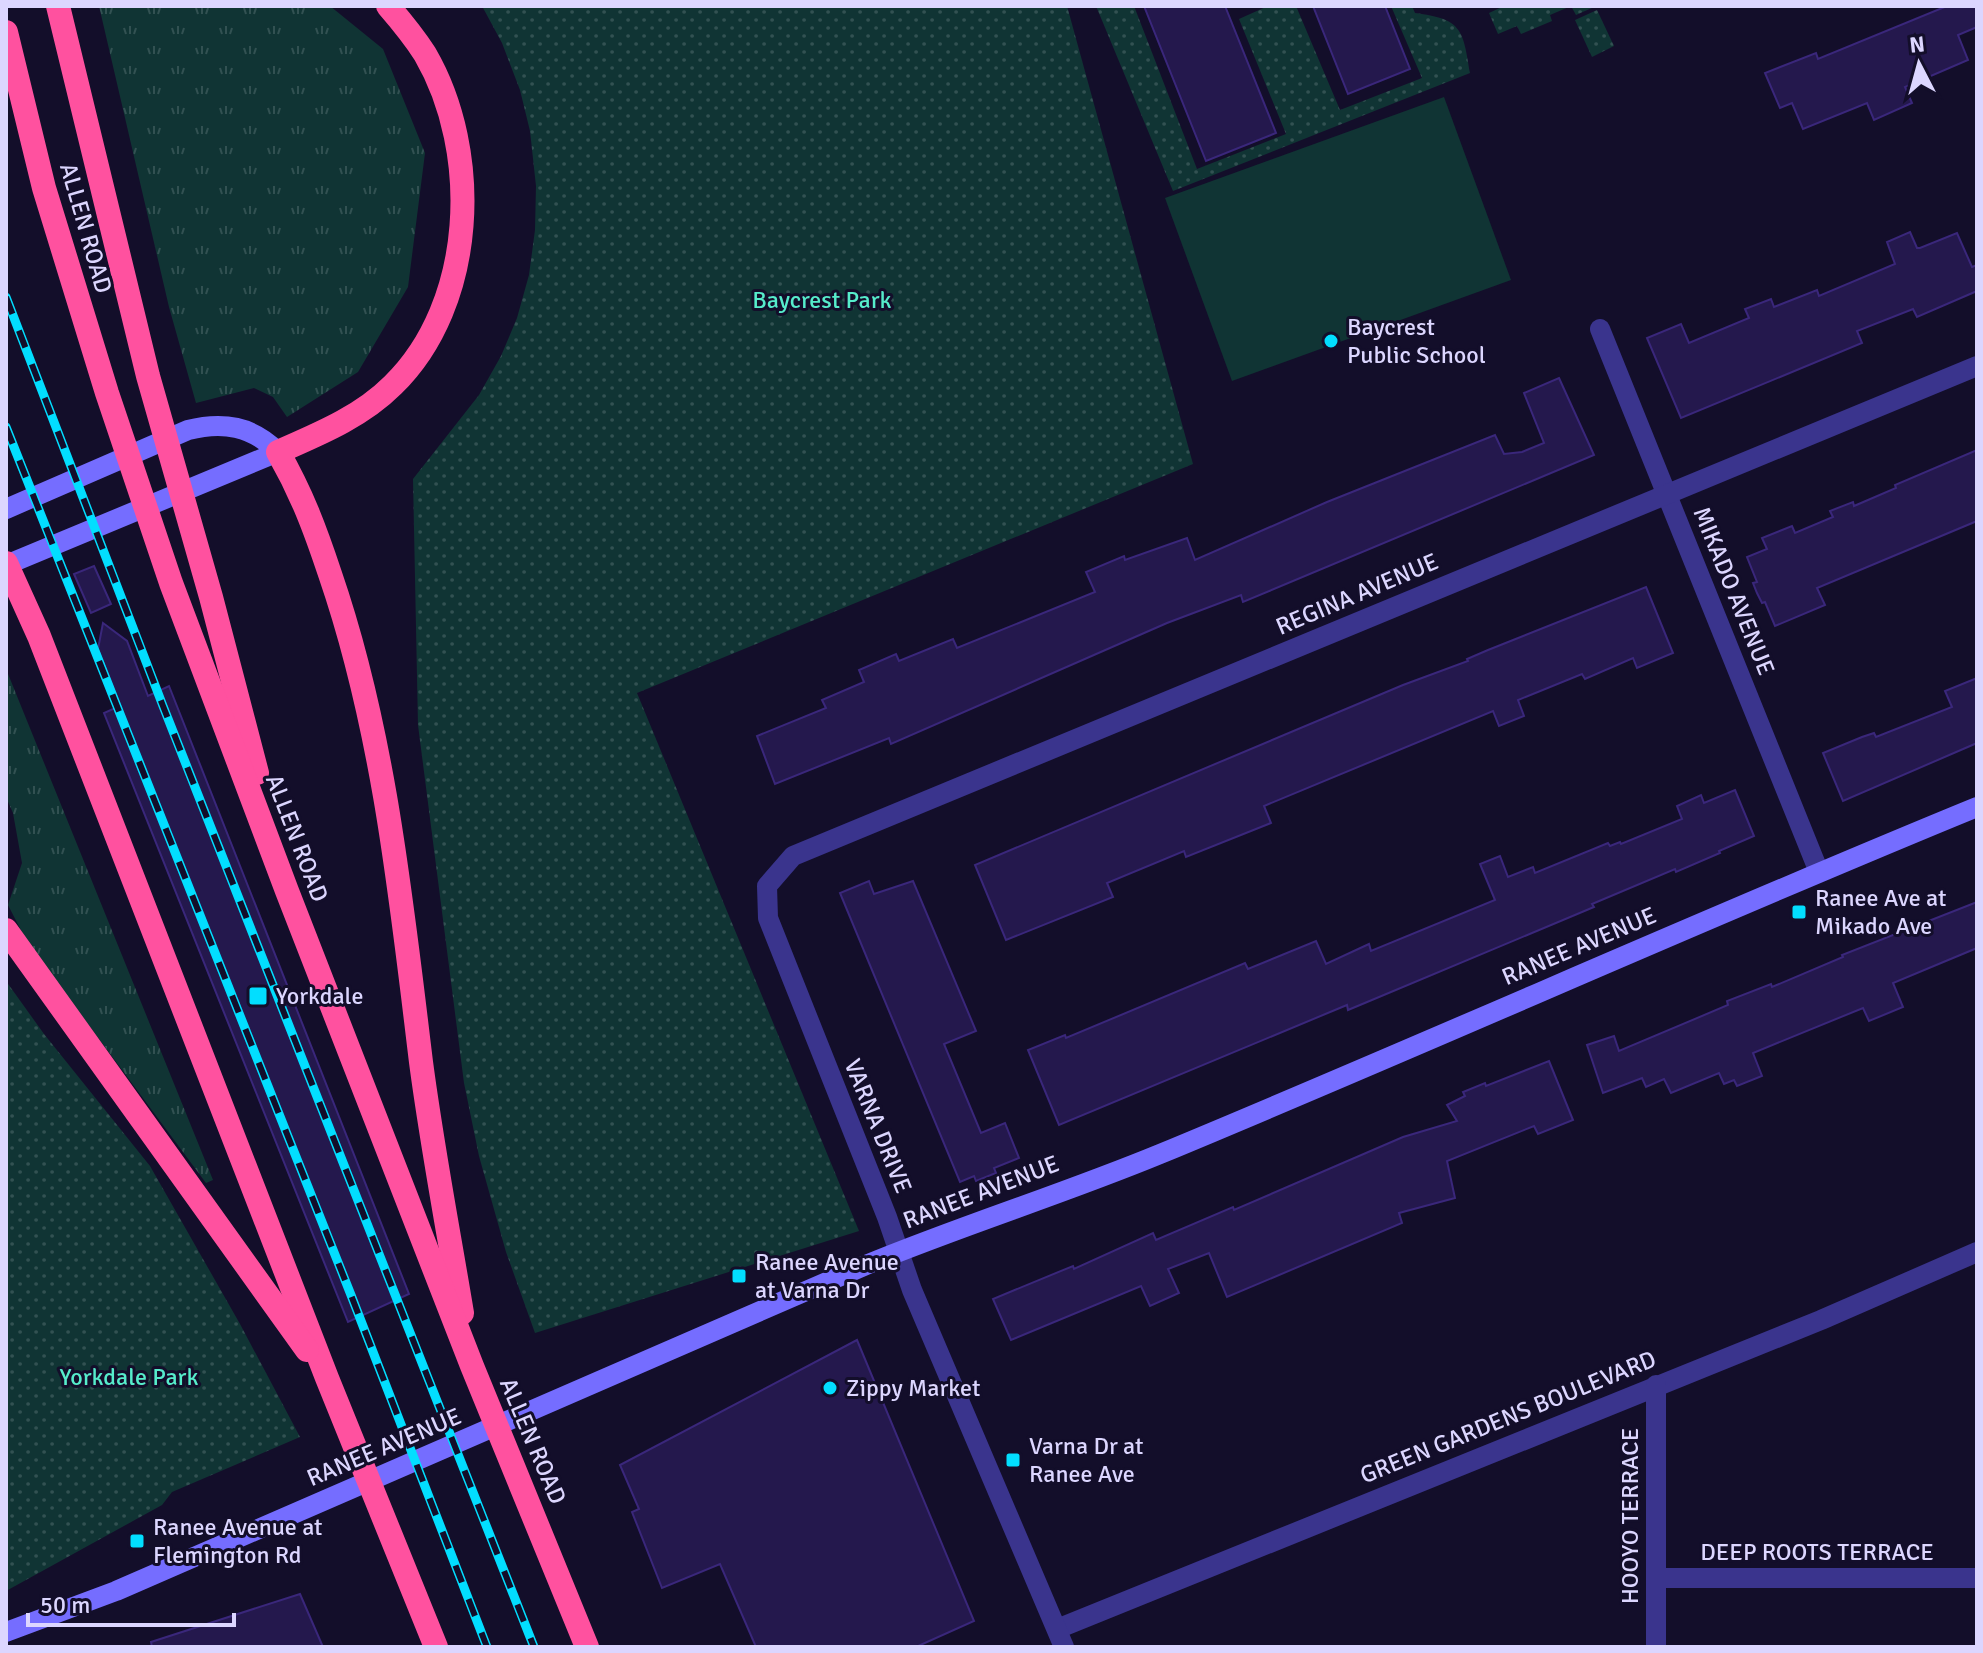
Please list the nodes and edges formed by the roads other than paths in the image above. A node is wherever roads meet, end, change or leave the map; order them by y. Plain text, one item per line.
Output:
1 (388, 6) edge
2 (59, 8) edge
3 (6, 32) edge
4 (1600, 329) dead end
5 (1977, 366) edge
6 (278, 452) junction
7 (1667, 494) junction
8 (6, 509) edge
9 (6, 564) edge
10 (1977, 807) edge
11 (1819, 872) junction
12 (767, 886) joint
13 (287, 891) junction
14 (6, 930) edge
15 (898, 1251) junction
16 (1977, 1252) edge
17 (472, 1366) junction
18 (327, 1378) junction
19 (1656, 1385) junction
20 (1657, 1578) junction
21 (1977, 1578) edge
22 (6, 1632) edge
23 (1060, 1638) edge
24 (436, 1647) edge
25 (587, 1647) edge
26 (1656, 1647) edge

1 - 6 highway
2 - 13 highway
3 - 13 highway, ALLEN ROAD
4 - 7 street, MIKADO AVENUE
5 - 7 street, REGINA AVENUE
6 - 8 street
6 - 9 street
6 - 17 highway
7 - 11 street, MIKADO AVENUE
7 - 12 street, REGINA AVENUE
9 - 18 highway
10 - 11 street, RANEE AVENUE
11 - 15 street, RANEE AVENUE
12 - 15 street, VARNA DRIVE
13 - 17 highway, ALLEN ROAD
14 - 18 highway
15 - 22 street, RANEE AVENUE
15 - 23 street, VARNA DRIVE
16 - 19 street, GREEN GARDENS BOULEVARD
17 - 25 highway, ALLEN ROAD
18 - 24 highway
19 - 20 street, HOOYO TERRACE
19 - 23 street, GREEN GARDENS BOULEVARD
20 - 21 street, DEEP ROOTS TERRACE
20 - 26 street, HOOYO TERRACE

